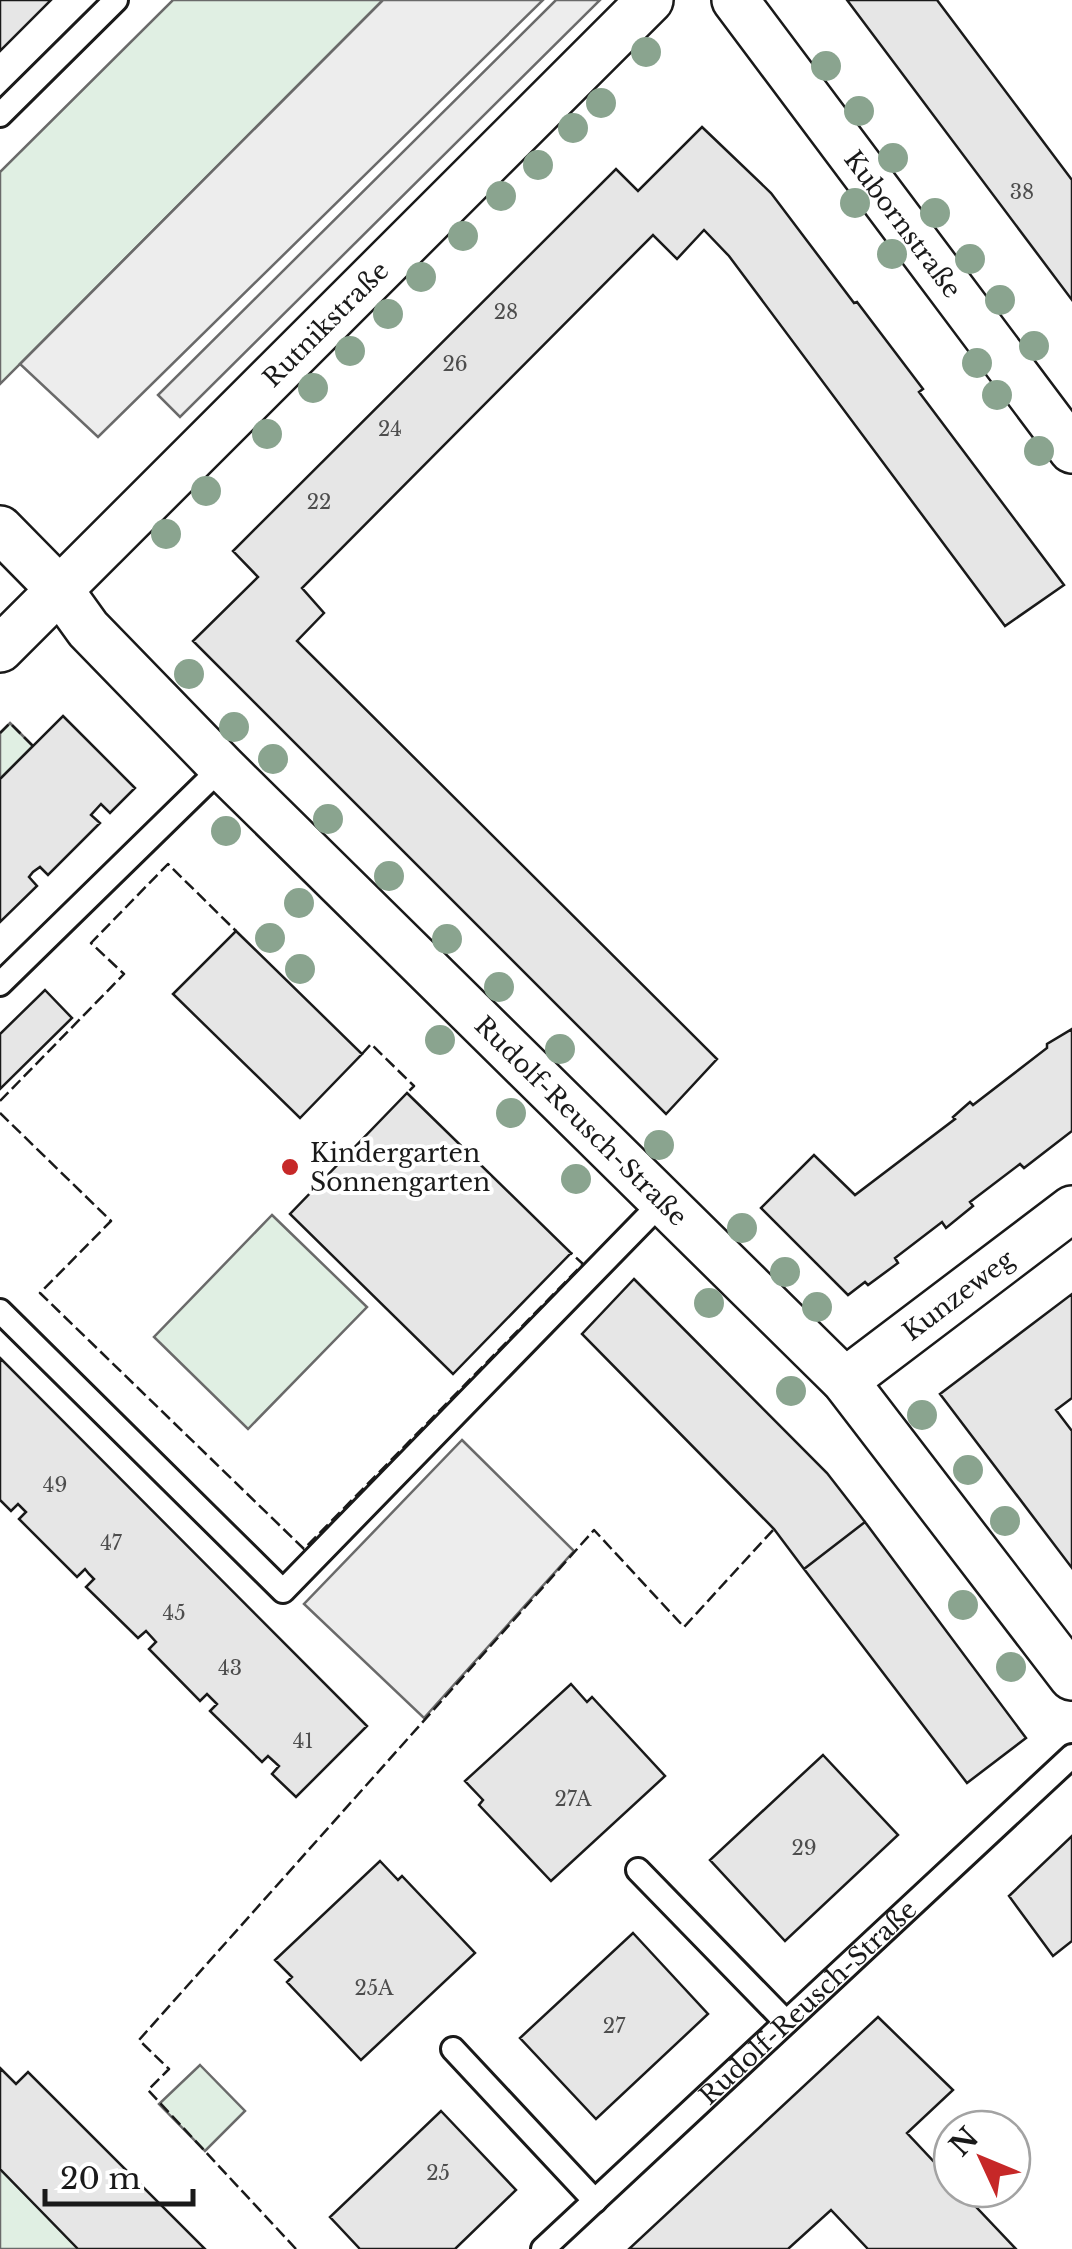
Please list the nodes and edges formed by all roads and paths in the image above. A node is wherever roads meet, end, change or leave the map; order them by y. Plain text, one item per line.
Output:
1 (116, 0) edge
2 (650, 0) edge
3 (736, 0) edge
4 (0, 115) edge
5 (1072, 450) edge
6 (0, 529) edge
7 (60, 590) junction
8 (0, 649) edge
9 (222, 766) junction
10 (0, 984) edge
11 (662, 1201) junction
12 (1072, 1209) edge
13 (0, 1311) edge
14 (845, 1381) junction
15 (1072, 1677) edge
16 (1072, 1756) edge
17 (638, 1870) dead end
18 (786, 2022) junction
19 (453, 2048) dead end
20 (594, 2201) junction
21 (542, 2249) edge

1 - 4 lane
2 - 7 street, Rutnikstraße
3 - 5 street, Kubornstraße
6 - 7 street, Rudolf-Reusch-Straße
7 - 8 street, Rutnikstraße
7 - 9 street, Rudolf-Reusch-Straße
9 - 10 lane
9 - 11 street, Rudolf-Reusch-Straße
11 - 13 lane
11 - 14 street, Rudolf-Reusch-Straße
12 - 14 street, Kunzeweg
14 - 15 street, Rudolf-Reusch-Straße
16 - 18 lane, Rudolf-Reusch-Straße
17 - 18 lane
18 - 20 lane, Rudolf-Reusch-Straße
19 - 20 lane
20 - 21 lane, Rudolf-Reusch-Straße

